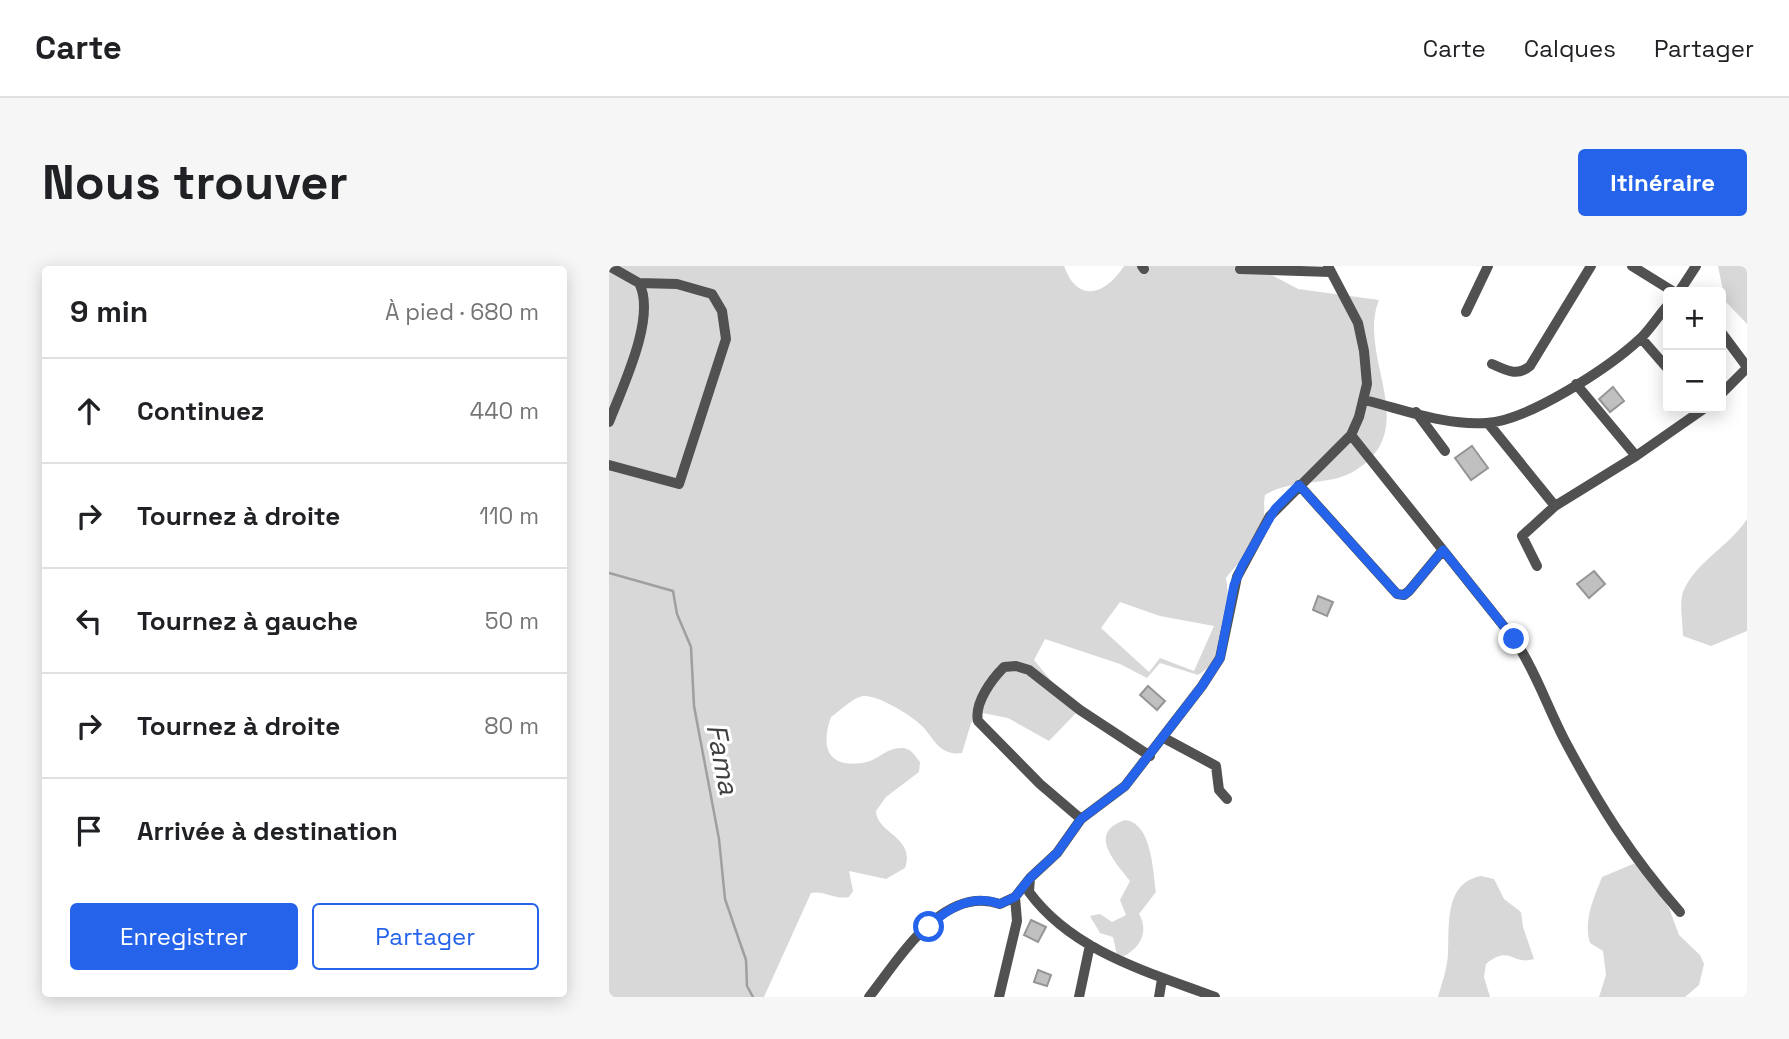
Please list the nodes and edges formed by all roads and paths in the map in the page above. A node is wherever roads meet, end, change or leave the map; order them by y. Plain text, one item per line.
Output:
1 (609, 266) edge
2 (1488, 266) edge
3 (1591, 266) edge
4 (1632, 266) edge
5 (1696, 266) edge
6 (1240, 269) dead end
7 (1329, 269) edge
8 (639, 283) junction
9 (1674, 287) edge
10 (1684, 287) edge
11 (1663, 311) edge
12 (1467, 312) dead end
13 (1641, 338) junction
14 (1726, 339) edge
15 (1663, 363) edge
16 (1492, 364) dead end
17 (1747, 368) edge
18 (1576, 384) junction
19 (1726, 389) edge
20 (1364, 400) junction
21 (1416, 412) junction
22 (1697, 413) edge
23 (609, 422) edge
24 (1488, 423) junction
25 (1350, 435) junction
26 (1445, 451) dead end
27 (1636, 456) junction
28 (609, 465) edge
29 (1299, 485) junction
30 (1555, 506) junction
31 (1443, 550) junction
32 (1537, 566) dead end
33 (1164, 738) junction
34 (1150, 756) junction
35 (1227, 799) dead end
36 (1081, 819) junction
37 (1030, 878) junction
38 (1015, 897) junction
39 (1680, 912) dead end
40 (1090, 945) junction
41 (1162, 979) junction
42 (869, 997) edge
43 (999, 997) edge
44 (1079, 997) edge
45 (1159, 997) edge
46 (1215, 997) edge

1 - 8 street
2 - 12 street
3 - 16 street
4 - 9 street
5 - 10 street
6 - 7 street
7 - 20 street
8 - 23 street
8 - 28 street
11 - 13 street
13 - 15 street
13 - 18 street
14 - 17 street
17 - 19 street
18 - 24 street
18 - 27 street
20 - 21 street
20 - 25 street
21 - 24 street
21 - 26 street
22 - 27 street
24 - 30 street
25 - 29 street
25 - 31 street
27 - 30 street
29 - 31 street
29 - 33 street
30 - 32 street
31 - 39 street
33 - 34 street
33 - 35 street
34 - 36 street
34 - 36 street
36 - 37 street
37 - 38 street
37 - 40 street
38 - 42 street
38 - 43 street
40 - 41 street
40 - 44 street
41 - 45 street
41 - 46 street

